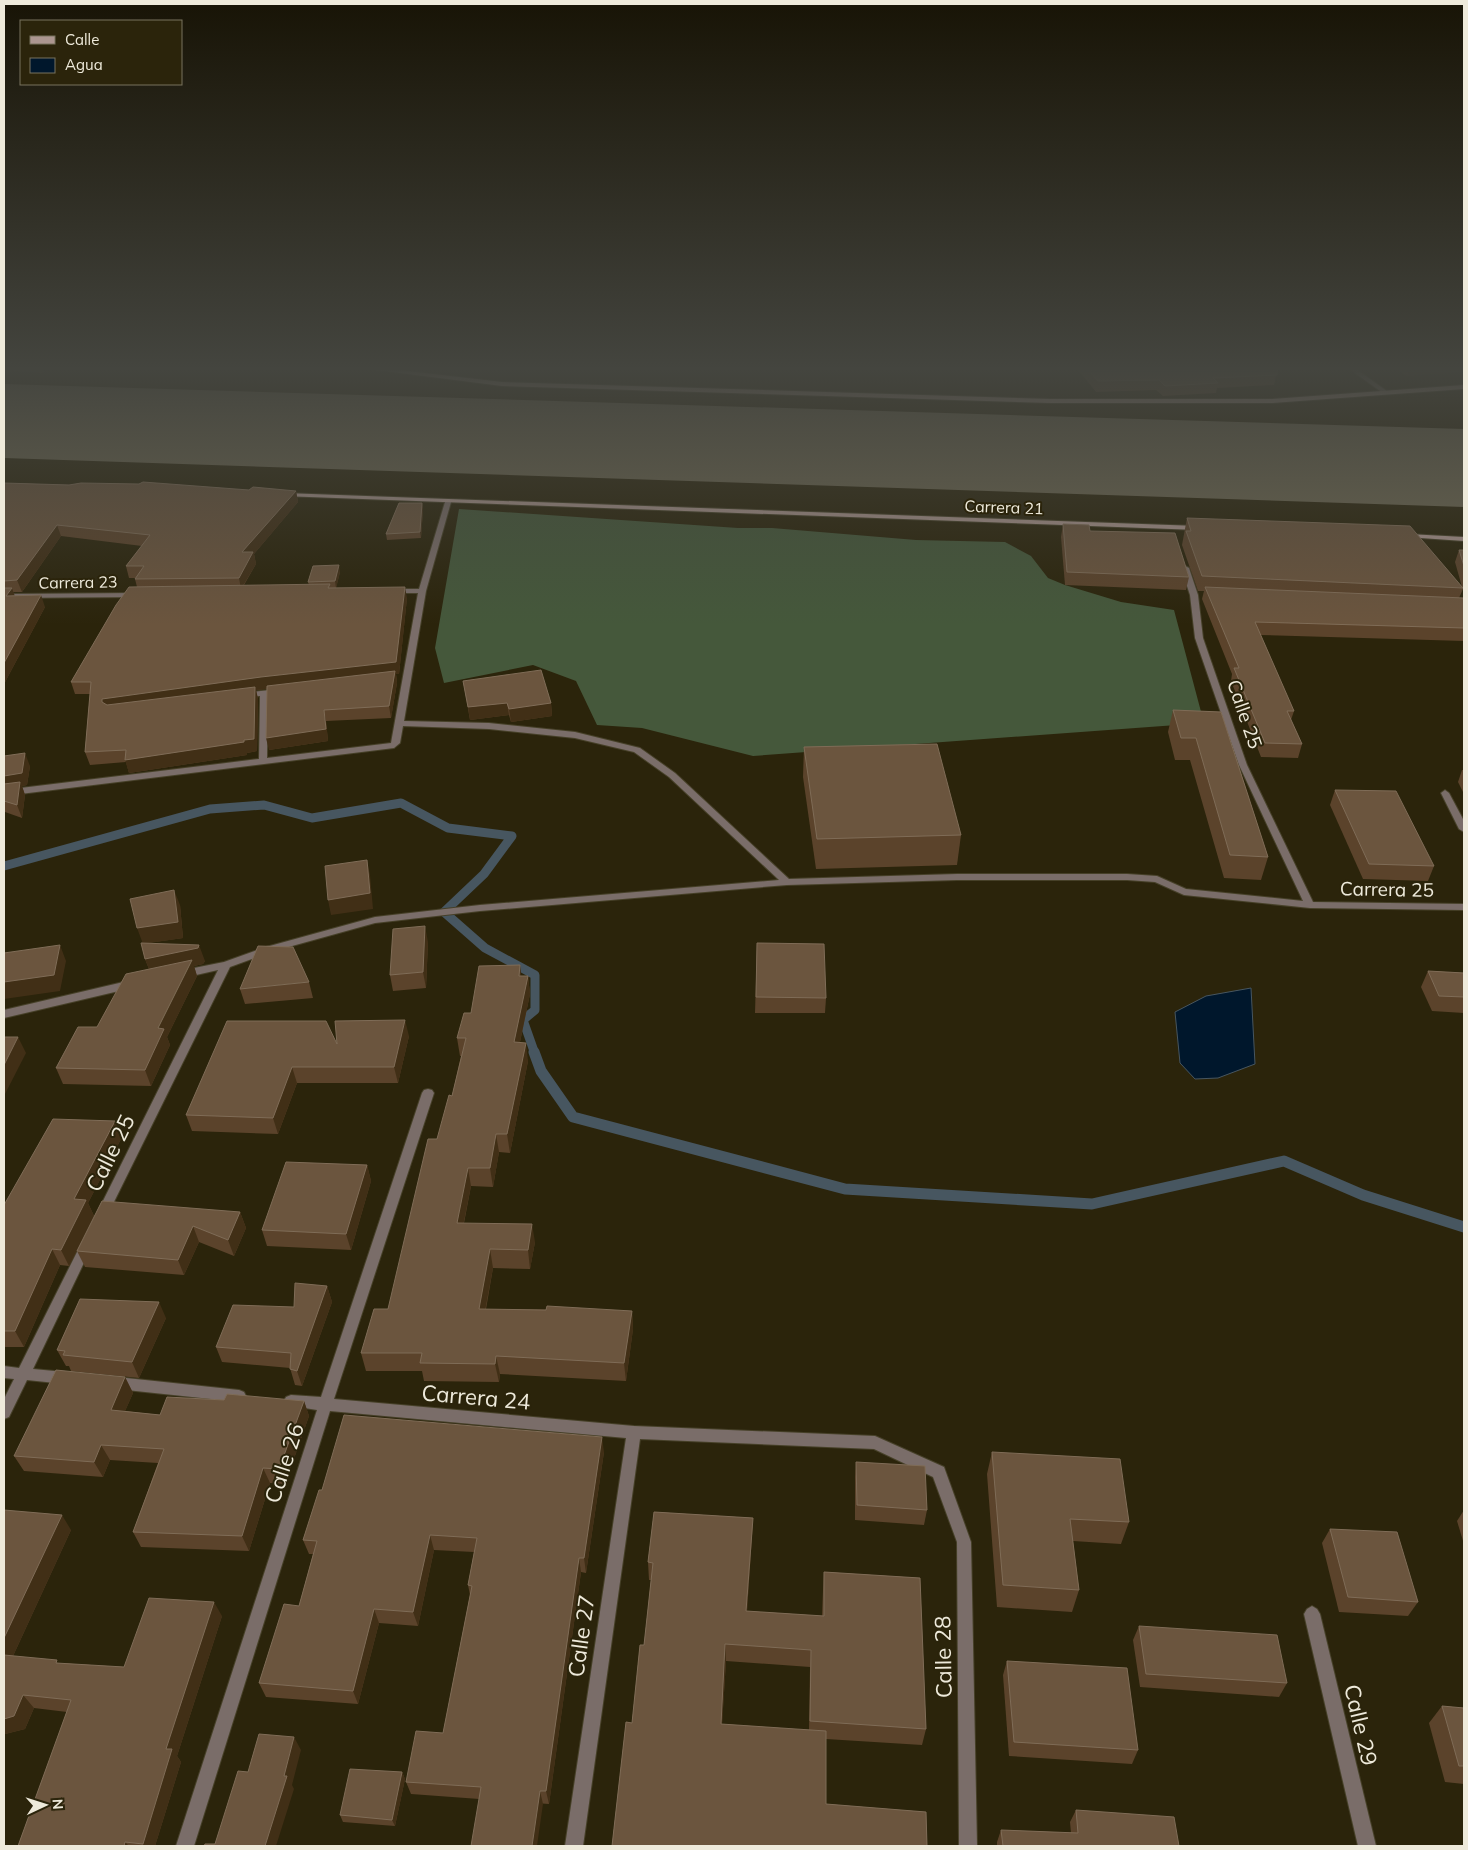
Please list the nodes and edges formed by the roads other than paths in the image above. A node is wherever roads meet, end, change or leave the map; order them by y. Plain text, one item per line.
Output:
1 (280, 495) edge
2 (448, 502) junction
3 (1210, 528) edge
4 (1396, 536) edge
5 (1464, 539) edge
6 (1183, 561) edge
7 (382, 591) edge
8 (422, 591) junction
9 (143, 594) edge
10 (1194, 595) junction
11 (1204, 595) edge
12 (4, 596) edge
13 (407, 677) junction
14 (398, 678) dead end
15 (293, 690) edge
16 (264, 693) junction
17 (236, 696) edge
18 (398, 723) junction
19 (263, 761) junction
20 (1445, 793) dead end
21 (4, 794) edge
22 (1464, 829) edge
23 (787, 882) junction
24 (1310, 906) junction
25 (1464, 907) edge
26 (226, 965) junction
27 (168, 977) edge
28 (139, 982) edge
29 (4, 1014) edge
30 (428, 1093) dead end
31 (4, 1372) edge
32 (23, 1373) junction
33 (81, 1379) edge
34 (101, 1381) edge
35 (257, 1398) edge
36 (276, 1400) edge
37 (325, 1405) junction
38 (4, 1413) edge
39 (634, 1432) junction
40 (939, 1472) joint
41 (1312, 1614) dead end
42 (185, 1846) edge
43 (574, 1846) edge
44 (968, 1846) edge
45 (1367, 1846) edge

1 - 2 main road, Carrera 21
2 - 3 main road, Carrera 21
2 - 8 street
4 - 5 main road
6 - 10 street, Calle 25
7 - 8 street
8 - 13 street
9 - 12 street, Carrera 23
10 - 11 street
10 - 24 street, Calle 25
13 - 14 street
13 - 18 street
15 - 16 street
16 - 17 street
16 - 19 street
18 - 19 street
18 - 23 street
19 - 21 street
20 - 22 street
23 - 24 street, Carrera 25
23 - 26 street, Carrera 25
24 - 25 street, Carrera 25
26 - 27 street, Carrera 25
26 - 32 street, Calle 25
28 - 29 street
30 - 37 street, Calle 26
31 - 32 street
32 - 33 street
32 - 38 street, Calle 25
34 - 35 street
36 - 37 street, Carrera 24
37 - 39 street, Carrera 24
37 - 42 street, Calle 26
39 - 40 street, Carrera 24
39 - 43 street, Calle 27
40 - 44 street, Calle 28
41 - 45 street, Calle 29

